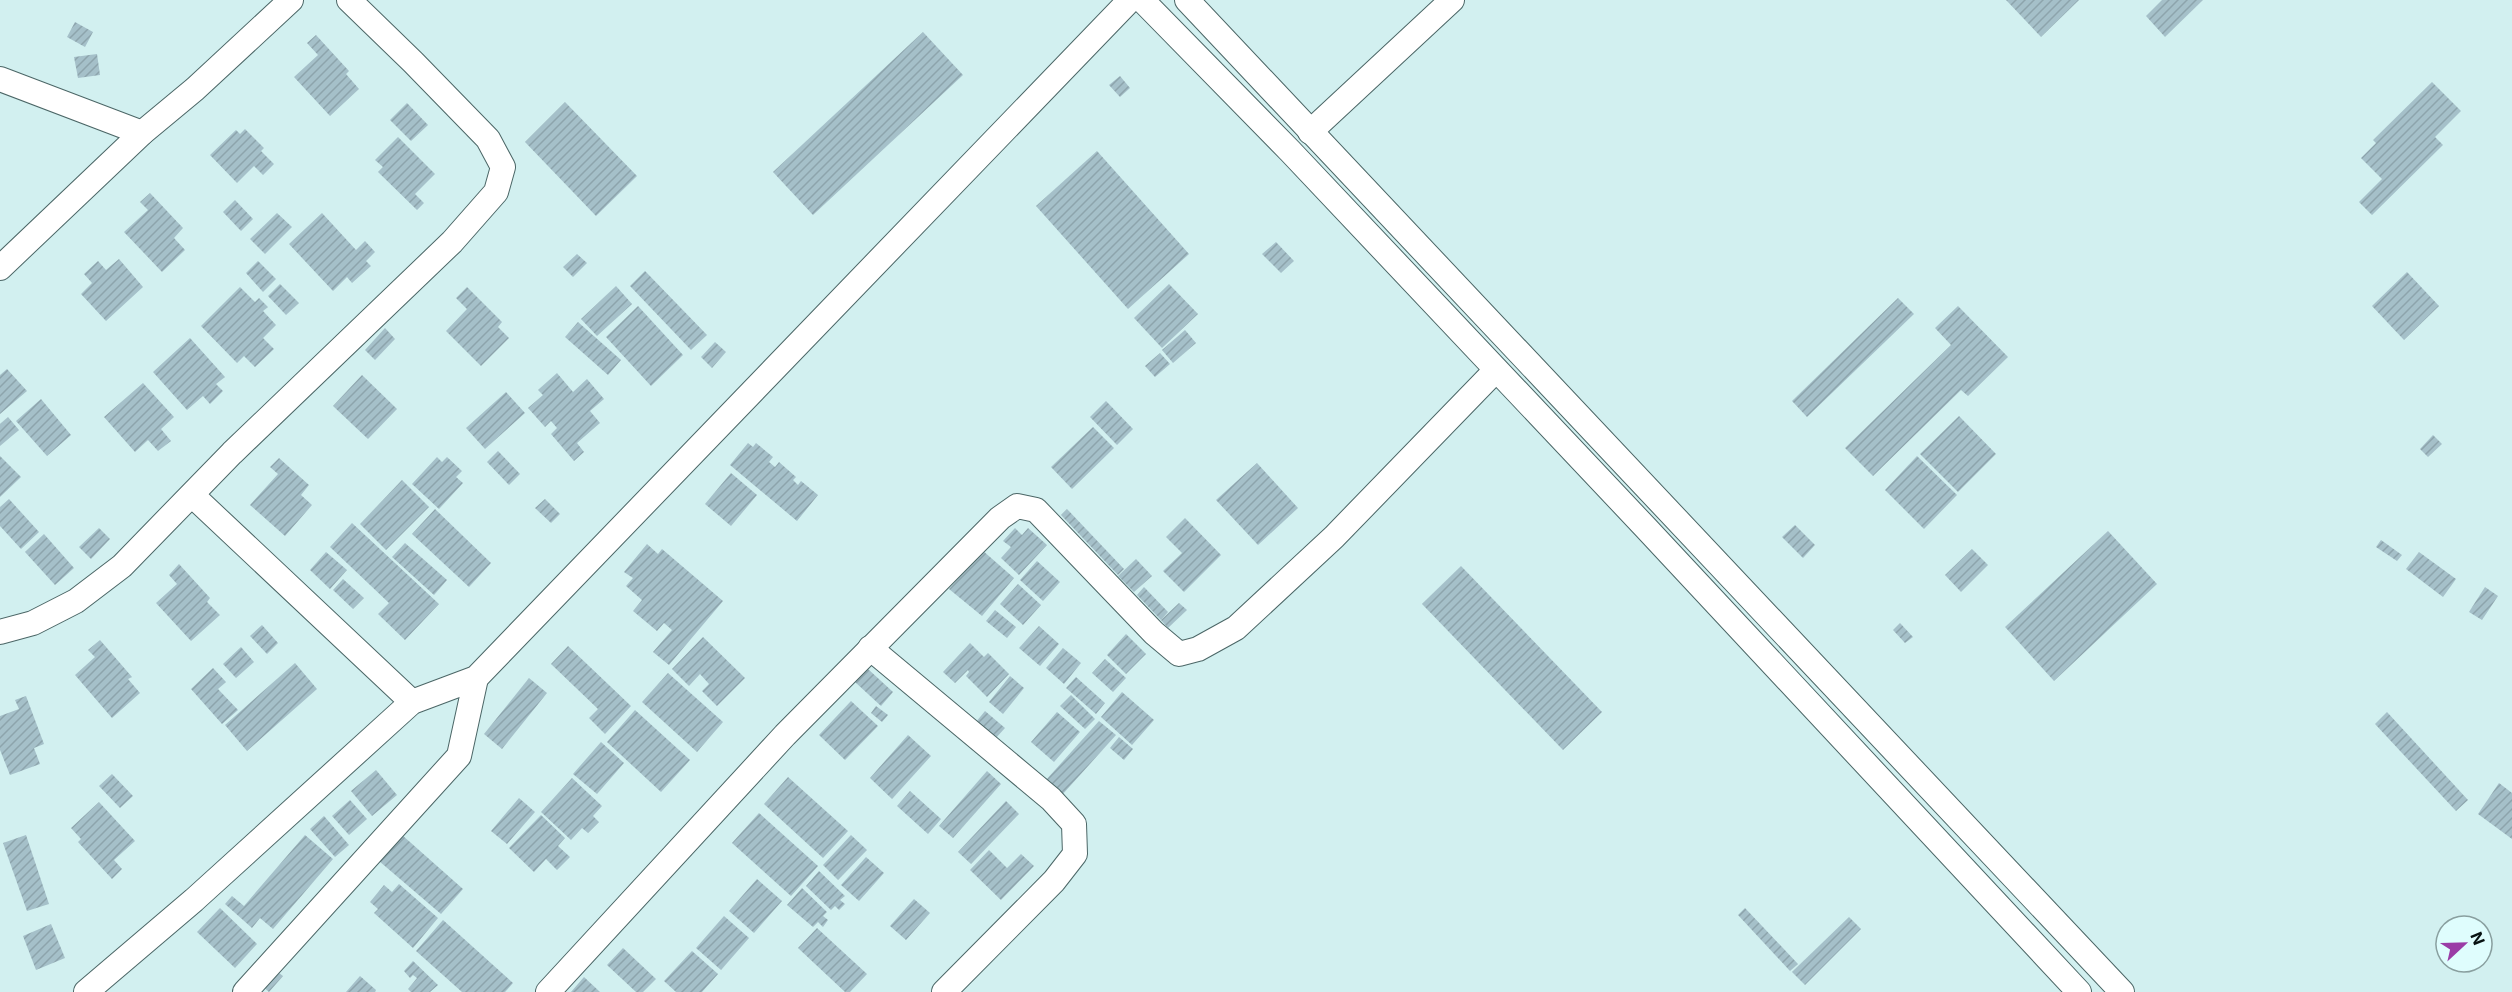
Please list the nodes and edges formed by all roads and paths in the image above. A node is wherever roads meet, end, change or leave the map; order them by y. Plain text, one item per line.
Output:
1 (291, 0) edge
2 (349, 0) edge
3 (1130, 0) edge
4 (1142, 0) edge
5 (1187, 0) edge
6 (1452, 0) edge
7 (0, 79) edge
8 (1310, 132) junction
9 (142, 133) junction
10 (0, 268) edge
11 (1496, 370) junction
12 (192, 495) junction
13 (0, 632) edge
14 (870, 648) junction
15 (476, 678) junction
16 (412, 702) junction
17 (86, 992) edge
18 (245, 992) edge
19 (548, 992) edge
20 (944, 992) edge
21 (2079, 992) edge
22 (2122, 992) edge

1 - 9 street
2 - 12 street
3 - 15 street
4 - 11 street
5 - 8 street
6 - 8 street
7 - 9 street
8 - 22 street
9 - 10 street
11 - 14 street
11 - 21 street
12 - 13 street
12 - 16 street
14 - 19 street
14 - 20 street
15 - 16 street
15 - 18 street
16 - 17 street

